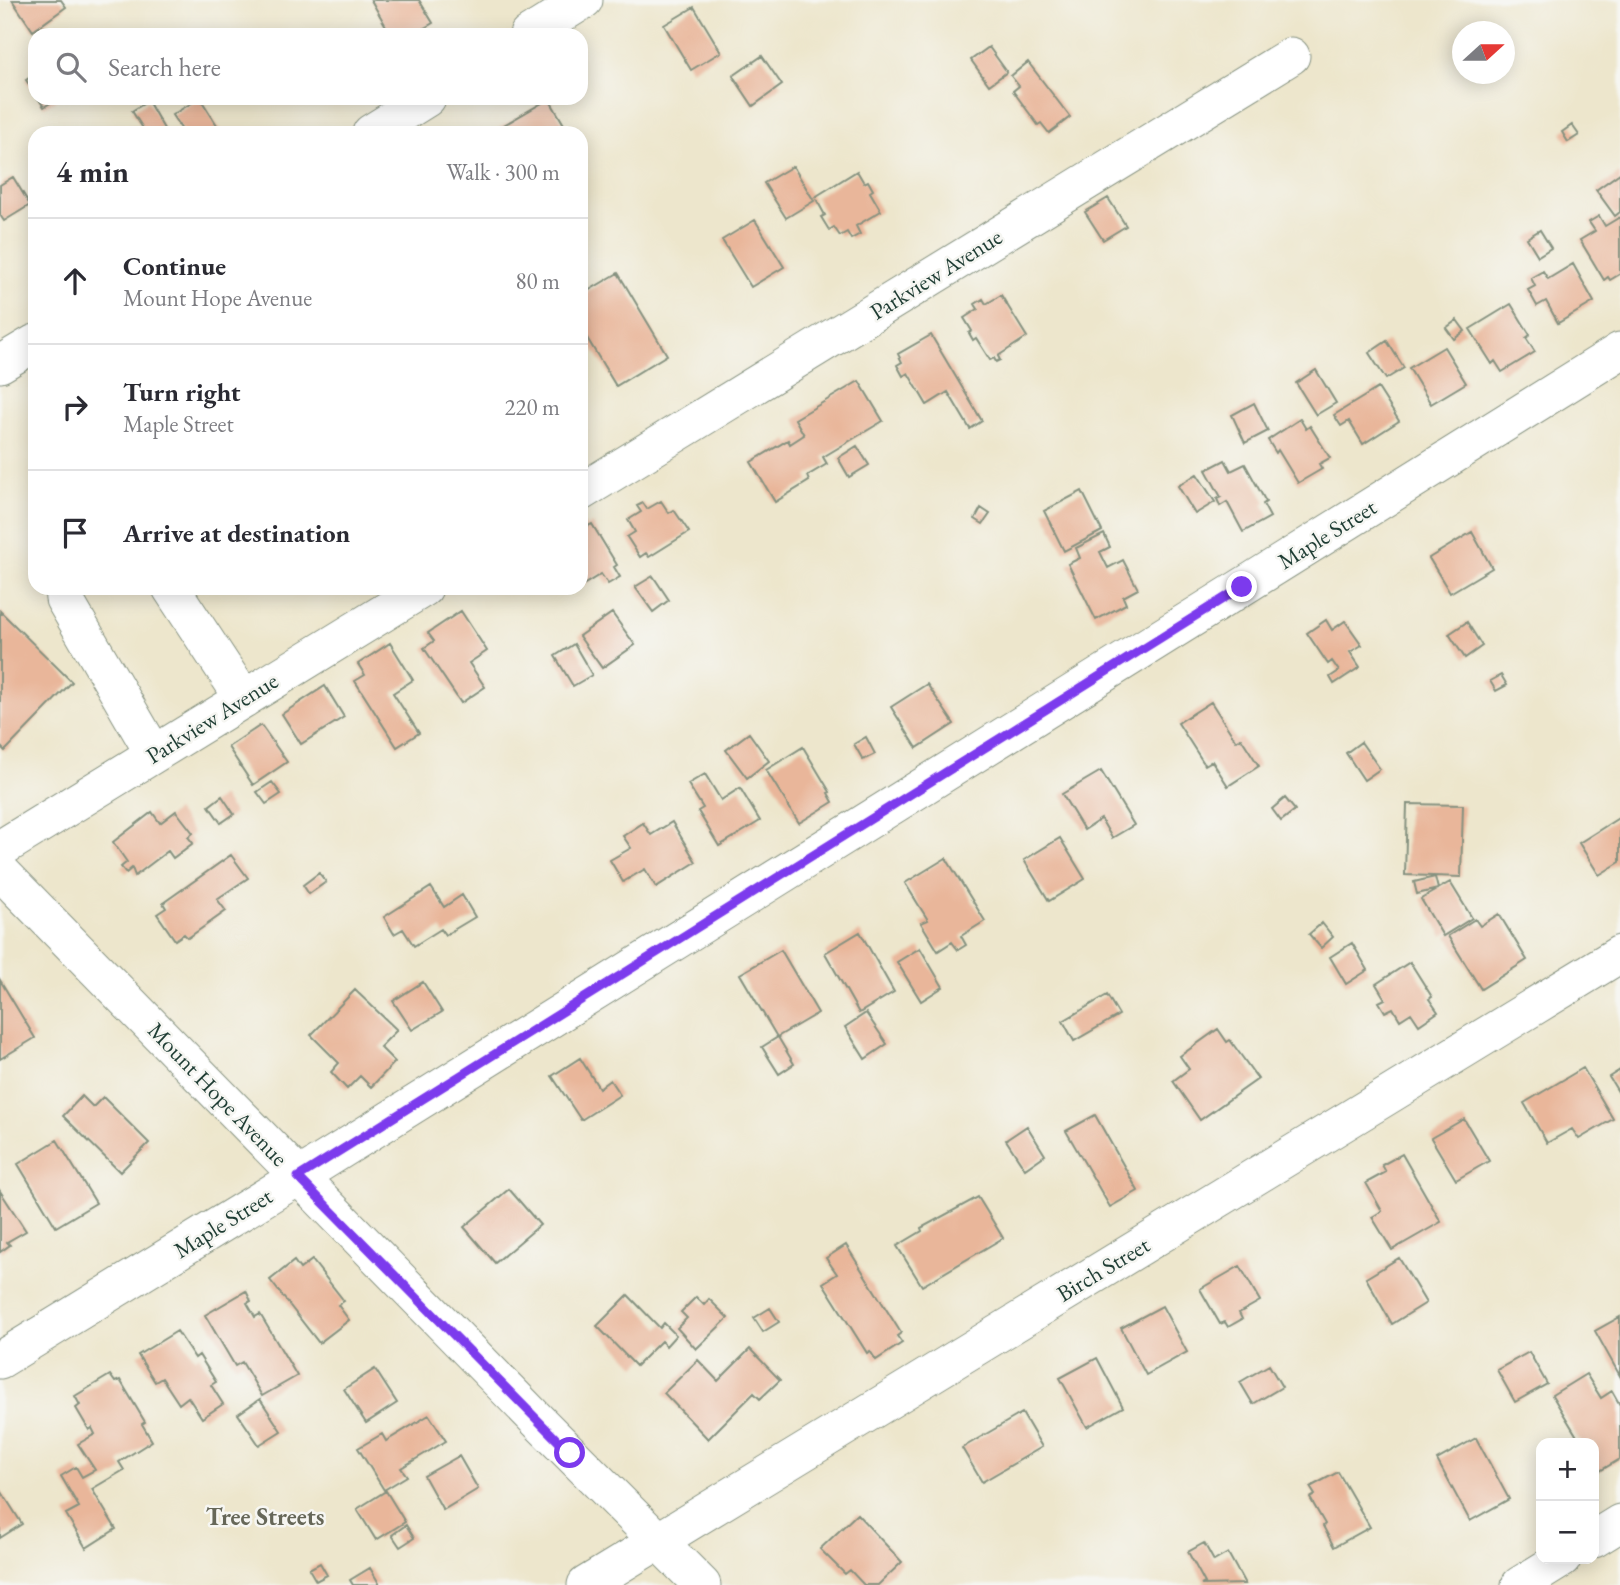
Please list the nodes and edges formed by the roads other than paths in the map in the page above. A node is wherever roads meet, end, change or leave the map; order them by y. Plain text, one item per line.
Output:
1 (584, 0) edge
2 (539, 28) edge
3 (1291, 56) dead end
4 (416, 105) edge
5 (382, 126) edge
6 (28, 346) edge
7 (1620, 351) edge
8 (0, 364) edge
9 (588, 488) edge
10 (64, 595) edge
11 (176, 595) edge
12 (414, 595) edge
13 (244, 699) junction
14 (154, 754) junction
15 (0, 849) edge
16 (0, 871) edge
17 (1620, 954) edge
18 (298, 1177) junction
19 (0, 1360) edge
20 (1620, 1523) edge
21 (1599, 1536) edge
22 (656, 1541) junction
23 (1554, 1564) edge
24 (586, 1585) edge
25 (702, 1585) edge
26 (1520, 1585) edge

1 - 2 street
3 - 9 street, Parkview Avenue
4 - 5 street
6 - 8 street
7 - 18 street, Maple Street
10 - 14 street
11 - 13 street
12 - 13 street, Parkview Avenue
13 - 14 street, Parkview Avenue
14 - 15 street, Parkview Avenue
16 - 18 street, Mount Hope Avenue
17 - 22 street, Birch Street
18 - 19 street, Maple Street
18 - 22 street, Mount Hope Avenue
20 - 21 street
22 - 24 street, Birch Street
22 - 25 street, Mount Hope Avenue
23 - 26 street

